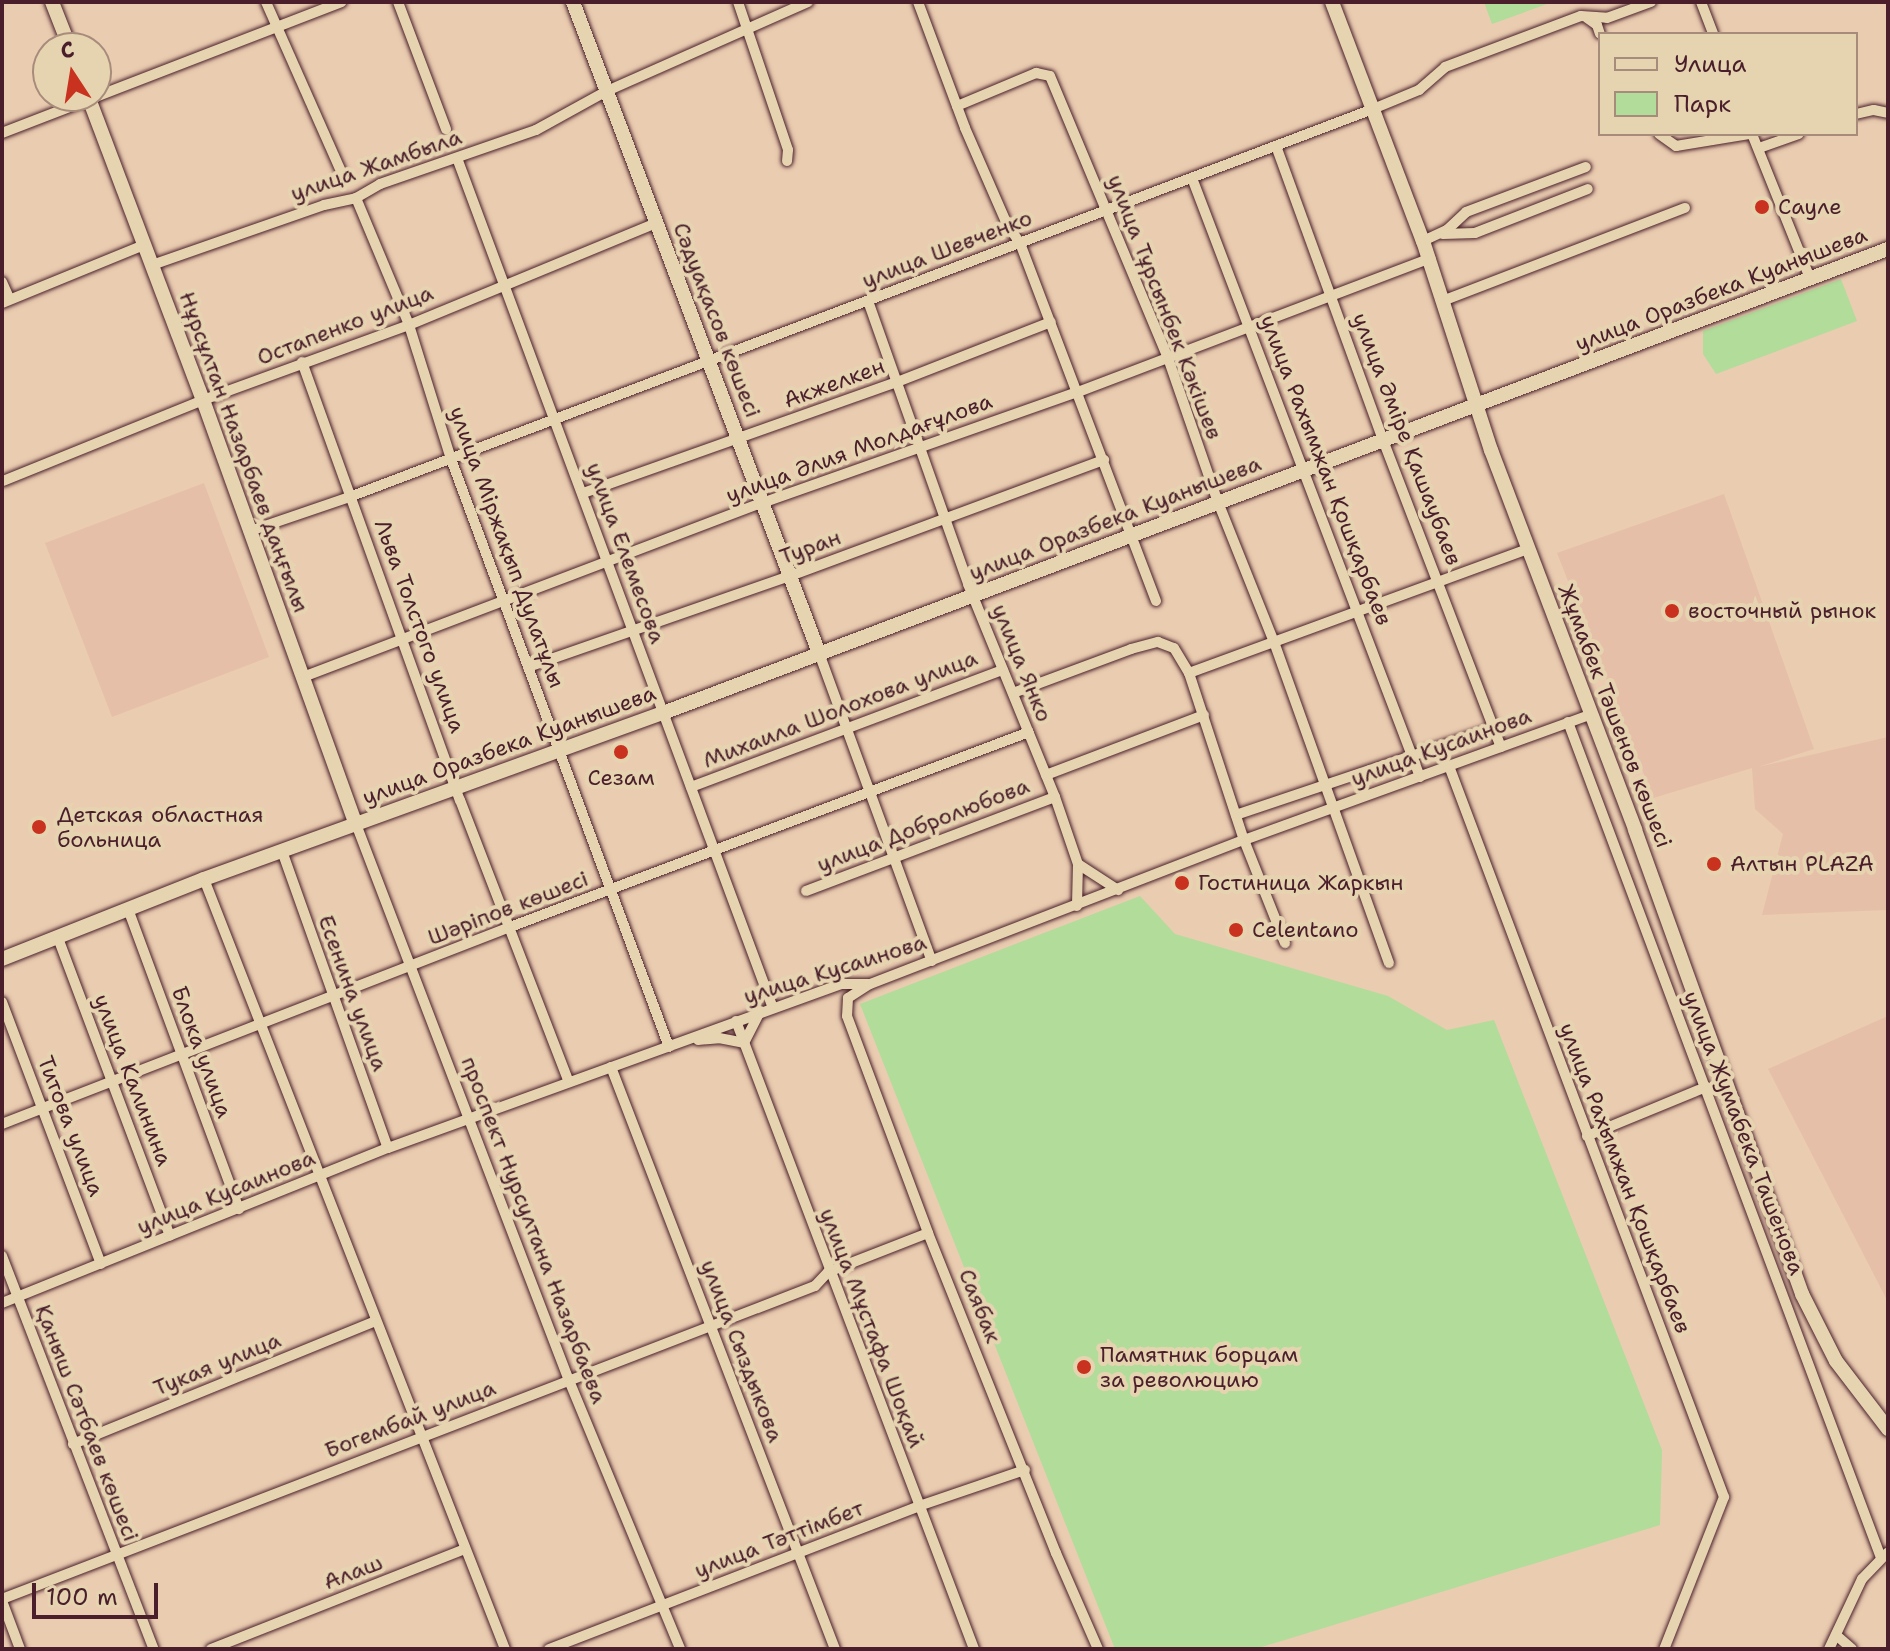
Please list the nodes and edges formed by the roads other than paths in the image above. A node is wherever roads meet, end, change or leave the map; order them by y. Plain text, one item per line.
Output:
1 (52, 2) edge
2 (266, 2) edge
3 (342, 2) edge
4 (398, 2) edge
5 (573, 2) edge
6 (738, 2) edge
7 (808, 2) edge
8 (918, 2) edge
9 (1332, 2) edge
10 (1651, 2) edge
11 (1701, 2) edge
12 (1581, 16) junction
13 (747, 26) junction
14 (277, 27) junction
15 (64, 32) edge
16 (1599, 32) edge
17 (1712, 32) edge
18 (112, 89) edge
19 (607, 91) junction
20 (957, 106) junction
21 (1373, 109) junction
22 (54, 112) edge
23 (93, 112) edge
24 (1888, 113) edge
25 (1858, 114) edge
26 (446, 129) dead end
27 (2, 133) edge
28 (1661, 136) edge
29 (1736, 136) edge
30 (1751, 136) edge
31 (1793, 136) edge
32 (1276, 146) junction
33 (1759, 148) junction
34 (457, 158) junction
35 (787, 161) dead end
36 (1586, 167) dead end
37 (341, 171) dead end
38 (1192, 178) junction
39 (1588, 189) dead end
40 (356, 198) junction
41 (1685, 208) dead end
42 (1106, 210) junction
43 (657, 223) junction
44 (1441, 234) junction
45 (1423, 241) junction
46 (1020, 243) junction
47 (144, 245) junction
48 (1888, 249) edge
49 (1430, 258) junction
50 (152, 265) junction
51 (1810, 278) junction
52 (2, 282) edge
53 (505, 284) junction
54 (1331, 296) junction
55 (1445, 300) junction
56 (5, 301) edge
57 (868, 301) junction
58 (1051, 322) junction
59 (409, 325) junction
60 (1250, 327) junction
61 (1168, 358) junction
62 (709, 361) junction
63 (302, 362) junction
64 (897, 382) junction
65 (1078, 392) junction
66 (203, 400) junction
67 (1478, 405) junction
68 (557, 419) junction
69 (738, 439) junction
70 (1383, 440) junction
71 (920, 448) junction
72 (451, 459) junction
73 (1104, 460) junction
74 (1301, 471) junction
75 (3, 481) edge
76 (583, 493) junction
77 (352, 496) junction
78 (1218, 502) junction
79 (762, 503) junction
80 (946, 517) junction
81 (250, 531) junction
82 (1131, 534) junction
83 (1527, 549) junction
84 (608, 562) junction
85 (790, 576) junction
86 (1439, 581) junction
87 (973, 595) junction
88 (1156, 601) dead end
89 (504, 602) junction
90 (1358, 611) junction
91 (633, 630) junction
92 (403, 639) junction
93 (1274, 642) junction
94 (819, 653) junction
95 (528, 667) junction
96 (1003, 670) junction
97 (1189, 673) junction
98 (303, 677) junction
99 (1013, 693) junction
100 (663, 713) junction
101 (1592, 714) junction
102 (1204, 715) junction
103 (1568, 722) junction
104 (847, 728) junction
105 (1494, 728) junction
106 (1029, 732) junction
107 (1501, 747) junction
108 (559, 752) junction
109 (1412, 755) junction
110 (1449, 766) junction
111 (1046, 775) junction
112 (1420, 777) junction
113 (691, 787) junction
114 (1327, 787) junction
115 (457, 789) junction
116 (872, 792) junction
117 (1055, 797) junction
118 (1335, 808) junction
119 (1236, 815) junction
120 (356, 824) junction
121 (1244, 840) junction
122 (282, 851) junction
123 (715, 852) junction
124 (896, 858) junction
125 (1078, 864) junction
126 (204, 879) junction
127 (1118, 890) junction
128 (611, 891) junction
129 (806, 891) dead end
130 (1077, 906) junction
131 (128, 909) junction
132 (510, 927) junction
133 (58, 938) junction
134 (1285, 943) dead end
135 (2, 959) edge
136 (932, 961) junction
137 (1389, 963) dead end
138 (413, 966) junction
139 (870, 984) junction
140 (333, 996) junction
141 (2, 1002) edge
142 (773, 1008) junction
143 (760, 1011) junction
144 (736, 1021) junction
145 (260, 1024) junction
146 (684, 1041) junction
147 (744, 1043) junction
148 (669, 1047) junction
149 (181, 1055) junction
150 (1718, 1059) junction
151 (611, 1067) junction
152 (1698, 1067) junction
153 (113, 1081) junction
154 (569, 1082) junction
155 (1706, 1087) junction
156 (43, 1109) junction
157 (470, 1119) junction
158 (2, 1124) edge
159 (1587, 1136) junction
160 (388, 1148) junction
161 (320, 1177) junction
162 (239, 1209) junction
163 (928, 1233) junction
164 (170, 1236) junction
165 (2, 1256) edge
166 (101, 1264) junction
167 (828, 1272) junction
168 (18, 1297) junction
169 (2, 1303) edge
170 (376, 1321) junction
171 (710, 1326) junction
172 (568, 1378) junction
173 (1888, 1429) edge
174 (421, 1436) junction
175 (73, 1444) junction
176 (1025, 1470) junction
177 (919, 1506) junction
178 (465, 1549) junction
179 (800, 1552) junction
180 (115, 1553) junction
181 (1885, 1555) edge
182 (2, 1600) edge
183 (662, 1605) junction
184 (1836, 1635) junction
185 (20, 1649) edge
186 (154, 1649) edge
187 (211, 1649) edge
188 (505, 1649) edge
189 (549, 1649) edge
190 (680, 1649) edge
191 (835, 1649) edge
192 (974, 1649) edge
193 (1098, 1649) edge
194 (1664, 1649) edge
195 (1829, 1649) edge
196 (1852, 1649) edge

1 - 15 street
2 - 14 street
3 - 14 street
4 - 26 street
5 - 19 street, Сәдуақасов көшесі
6 - 13 street
7 - 13 street, улица Жамбыла
8 - 20 street
9 - 21 street, Жұмабек Тәшенов көшесі
10 - 12 street, улица Шевченко
11 - 17 street
12 - 16 street
12 - 21 street, улица Шевченко
13 - 19 street, улица Жамбыла
13 - 35 street
14 - 18 street
14 - 37 street
19 - 34 street, улица Жамбыла
19 - 43 street, Сәдуақасов көшесі
20 - 42 street, улица Тұрсынбек Кәкішев
20 - 46 street
21 - 32 street, улица Шевченко
21 - 45 street, Жұмабек Тәшенов көшесі
22 - 27 street
23 - 47 street, Нұрсұлтан Назарбаев даңғылы
24 - 25 street
28 - 29 street
30 - 33 street
31 - 33 street
32 - 38 street, улица Шевченко
32 - 54 street, улица Әміре Қашаубаев
33 - 51 street
34 - 40 street, улица Жамбыла
34 - 53 street, улица Елемесова
36 - 44 street
38 - 42 street, улица Шевченко
38 - 60 street, улица Рахымжан Қошқарбаев
39 - 44 street
40 - 50 street, улица Жамбыла
40 - 59 street, улица Міржақып Дулатұлы
41 - 55 street
42 - 46 street, улица Шевченко
42 - 61 street, улица Тұрсынбек Кәкішев
43 - 53 street, Остапенко улица
43 - 62 street, Сәдуақасов көшесі
44 - 45 street
45 - 49 street, Жұмабек Тәшенов көшесі
46 - 57 street, улица Шевченко
46 - 58 street
47 - 50 street, Нұрсұлтан Назарбаев даңғылы
47 - 56 street
48 - 51 street, улица Оразбека Куанышева
49 - 54 street, улица Әлия Молдағұлова
49 - 55 street, Жұмабек Тәшенов көшесі
50 - 66 street, Нұрсұлтан Назарбаев даңғылы
51 - 67 street, улица Оразбека Куанышева
52 - 56 street
53 - 59 street, Остапенко улица
53 - 68 street, улица Елемесова
54 - 60 street, улица Әлия Молдағұлова
54 - 70 street, улица Әміре Қашаубаев
55 - 67 street, Жұмабек Тәшенов көшесі
57 - 62 street, улица Шевченко
57 - 64 street, улица Янко
58 - 64 street, Акжелкен
58 - 65 street
59 - 63 street, Остапенко улица
59 - 72 street, улица Міржақып Дулатұлы
60 - 61 street, улица Әлия Молдағұлова
60 - 74 street, улица Рахымжан Қошқарбаев
61 - 65 street, улица Әлия Молдағұлова
61 - 78 street, улица Тұрсынбек Кәкішев
62 - 68 street, улица Шевченко
62 - 69 street, Сәдуақасов көшесі
63 - 66 street, Остапенко улица
63 - 77 street, Льва Толстого улица
64 - 69 street, Акжелкен
64 - 71 street, улица Янко
65 - 71 street, улица Әлия Молдағұлова
65 - 73 street
66 - 75 street, Остапенко улица
66 - 81 street, Нұрсұлтан Назарбаев даңғылы
67 - 70 street, улица Оразбека Куанышева
67 - 83 street, Жұмабек Тәшенов көшесі
68 - 72 street, улица Шевченко
68 - 76 street, улица Елемесова
69 - 76 street, Акжелкен
69 - 79 street, Сәдуақасов көшесі
70 - 74 street, улица Оразбека Куанышева
70 - 86 street, улица Әміре Қашаубаев
71 - 79 street, улица Әлия Молдағұлова
71 - 80 street, улица Янко
72 - 77 street, улица Шевченко
72 - 89 street, улица Міржақып Дулатұлы
73 - 80 street, Туран
73 - 82 street
74 - 78 street, улица Оразбека Куанышева
74 - 90 street, улица Рахымжан Қошқарбаев
76 - 84 street, улица Елемесова
77 - 81 street, улица Шевченко
77 - 92 street, Льва Толстого улица
78 - 82 street, улица Оразбека Куанышева
78 - 93 street, улица Тұрсынбек Кәкішев
79 - 84 street, улица Әлия Молдағұлова
79 - 85 street, Сәдуақасов көшесі
80 - 85 street, Туран
80 - 87 street, улица Янко
81 - 98 street, Нұрсұлтан Назарбаев даңғылы
82 - 87 street, улица Оразбека Куанышева
82 - 88 street
83 - 86 street
83 - 101 street, Жұмабек Тәшенов көшесі
84 - 89 street, улица Әлия Молдағұлова
84 - 91 street, улица Елемесова
85 - 91 street, Туран
85 - 94 street, Сәдуақасов көшесі
86 - 90 street
86 - 105 street, улица Әміре Қашаубаев
87 - 94 street, улица Оразбека Куанышева
87 - 96 street, улица Янко
89 - 92 street, улица Әлия Молдағұлова
89 - 95 street, улица Міржақып Дулатұлы
90 - 93 street
90 - 109 street, улица Рахымжан Қошқарбаев
91 - 95 street, Туран
91 - 100 street, улица Елемесова
92 - 98 street, улица Әлия Молдағұлова
92 - 115 street, Льва Толстого улица
93 - 97 street
93 - 114 street, улица Тұрсынбек Кәкішев
94 - 100 street, улица Оразбека Куанышева
94 - 104 street
95 - 108 street, улица Міржақып Дулатұлы
96 - 99 street, улица Янко
96 - 104 street, Михаила Шолохова улица
97 - 99 street
97 - 102 street
98 - 120 street, Нұрсұлтан Назарбаев даңғылы
99 - 106 street, улица Янко
100 - 108 street, улица Оразбека Куанышева
100 - 113 street, улица Елемесова
101 - 103 street, улица Кусаинова
101 - 150 street, Жұмабек Тәшенов көшесі
102 - 111 street
102 - 119 street
103 - 107 street, улица Кусаинова
103 - 152 street, улица Жумабека Ташенова
104 - 113 street, Михаила Шолохова улица
104 - 116 street
105 - 107 street, улица Әміре Қашаубаев
105 - 109 street
106 - 111 street, улица Янко
106 - 116 street, Шәріпов көшесі
107 - 110 street, улица Кусаинова
108 - 115 street, улица Оразбека Куанышева
108 - 128 street, улица Міржақып Дулатұлы
109 - 112 street, улица Рахымжан Қошқарбаев
109 - 114 street
110 - 112 street, улица Кусаинова
110 - 159 street, улица Рахымжан Қошқарбаев
111 - 117 street, улица Янко
112 - 118 street, улица Кусаинова
113 - 123 street, улица Елемесова
114 - 118 street, улица Тұрсынбек Кәкішев
114 - 119 street
115 - 120 street, улица Оразбека Куанышева
115 - 132 street, Льва Толстого улица
116 - 123 street, Шәріпов көшесі
116 - 124 street
117 - 124 street, улица Добролюбова
117 - 125 street, улица Янко
118 - 121 street, улица Кусаинова
118 - 137 street, улица Тұрсынбек Кәкішев
119 - 121 street
120 - 122 street, улица Оразбека Куанышева
120 - 138 street, проспект Нурсултана Назарбаева
121 - 127 street, улица Кусаинова
121 - 134 street
122 - 126 street, улица Оразбека Куанышева
122 - 140 street, Есенина улица
123 - 128 street, Шәріпов көшесі
123 - 142 street, улица Елемесова
124 - 129 street, улица Добролюбова
124 - 136 street
125 - 127 street
125 - 130 street, улица Янко
126 - 131 street, улица Оразбека Куанышева
126 - 145 street
127 - 130 street, улица Кусаинова
128 - 132 street, Шәріпов көшесі
128 - 148 street, улица Міржақып Дулатұлы
130 - 136 street, улица Кусаинова
131 - 133 street, улица Оразбека Куанышева
131 - 149 street, Блока улица
132 - 138 street, Шәріпов көшесі
132 - 154 street, Льва Толстого улица
133 - 135 street, улица Оразбека Куанышева
133 - 153 street, улица Калинина
136 - 139 street, улица Кусаинова
138 - 140 street, Шәріпов көшесі
138 - 157 street, проспект Нурсултана Назарбаева
139 - 142 street, улица Кусаинова
139 - 163 street, Саябак
140 - 145 street, Шәріпов көшесі
140 - 160 street, Есенина улица
141 - 156 street, Титова улица
142 - 143 street, улица Кусаинова
143 - 144 street, улица Кусаинова
143 - 147 street
144 - 146 street, улица Кусаинова
144 - 147 street, улица Мұстафа Шоқай
145 - 149 street, Шәріпов көшесі
145 - 161 street
146 - 147 street
146 - 148 street, улица Кусаинова
147 - 167 street, улица Мұстафа Шоқай
148 - 151 street, улица Кусаинова
149 - 153 street, Шәріпов көшесі
149 - 162 street, Блока улица
150 - 152 street
150 - 173 street, Жұмабек Тәшенов көшесі
151 - 154 street, улица Кусаинова
151 - 171 street, улица Сыздыкова
152 - 155 street, улица Жумабека Ташенова
153 - 156 street, Шәріпов көшесі
153 - 164 street, улица Калинина
154 - 157 street, улица Кусаинова
155 - 159 street
155 - 181 street, улица Жумабека Ташенова
156 - 158 street, Шәріпов көшесі
156 - 166 street, Титова улица
157 - 160 street, улица Кусаинова
157 - 172 street, проспект Нурсултана Назарбаева
159 - 194 street, улица Рахымжан Қошқарбаев
160 - 161 street, улица Кусаинова
161 - 162 street, улица Кусаинова
161 - 170 street
162 - 164 street, улица Кусаинова
163 - 167 street, Богембай улица
163 - 176 street, Саябак
164 - 166 street, улица Кусаинова
165 - 168 street, Қаныш Сәтбаев көшесі
166 - 168 street, улица Кусаинова
167 - 171 street, Богембай улица
167 - 177 street, улица Мұстафа Шоқай
168 - 169 street, улица Кусаинова
168 - 175 street, Қаныш Сәтбаев көшесі
170 - 174 street
170 - 175 street, Тукая улица
171 - 172 street, Богембай улица
171 - 179 street, улица Сыздыкова
172 - 174 street, Богембай улица
172 - 183 street, проспект Нурсултана Назарбаева
174 - 178 street
174 - 180 street, Богембай улица
175 - 180 street, Қаныш Сәтбаев көшесі
176 - 177 street, улица Тәттімбет
176 - 193 street, Саябак
177 - 179 street, улица Тәттімбет
177 - 192 street, улица Мұстафа Шоқай
178 - 187 street, Алаш
178 - 188 street
179 - 183 street, улица Тәттімбет
179 - 191 street, улица Сыздыкова
180 - 182 street, Богембай улица
180 - 186 street, Қаныш Сәтбаев көшесі
181 - 184 street
182 - 185 street
183 - 189 street, улица Тәттімбет
183 - 190 street, проспект Нурсултана Назарбаева
184 - 195 street
184 - 196 street

